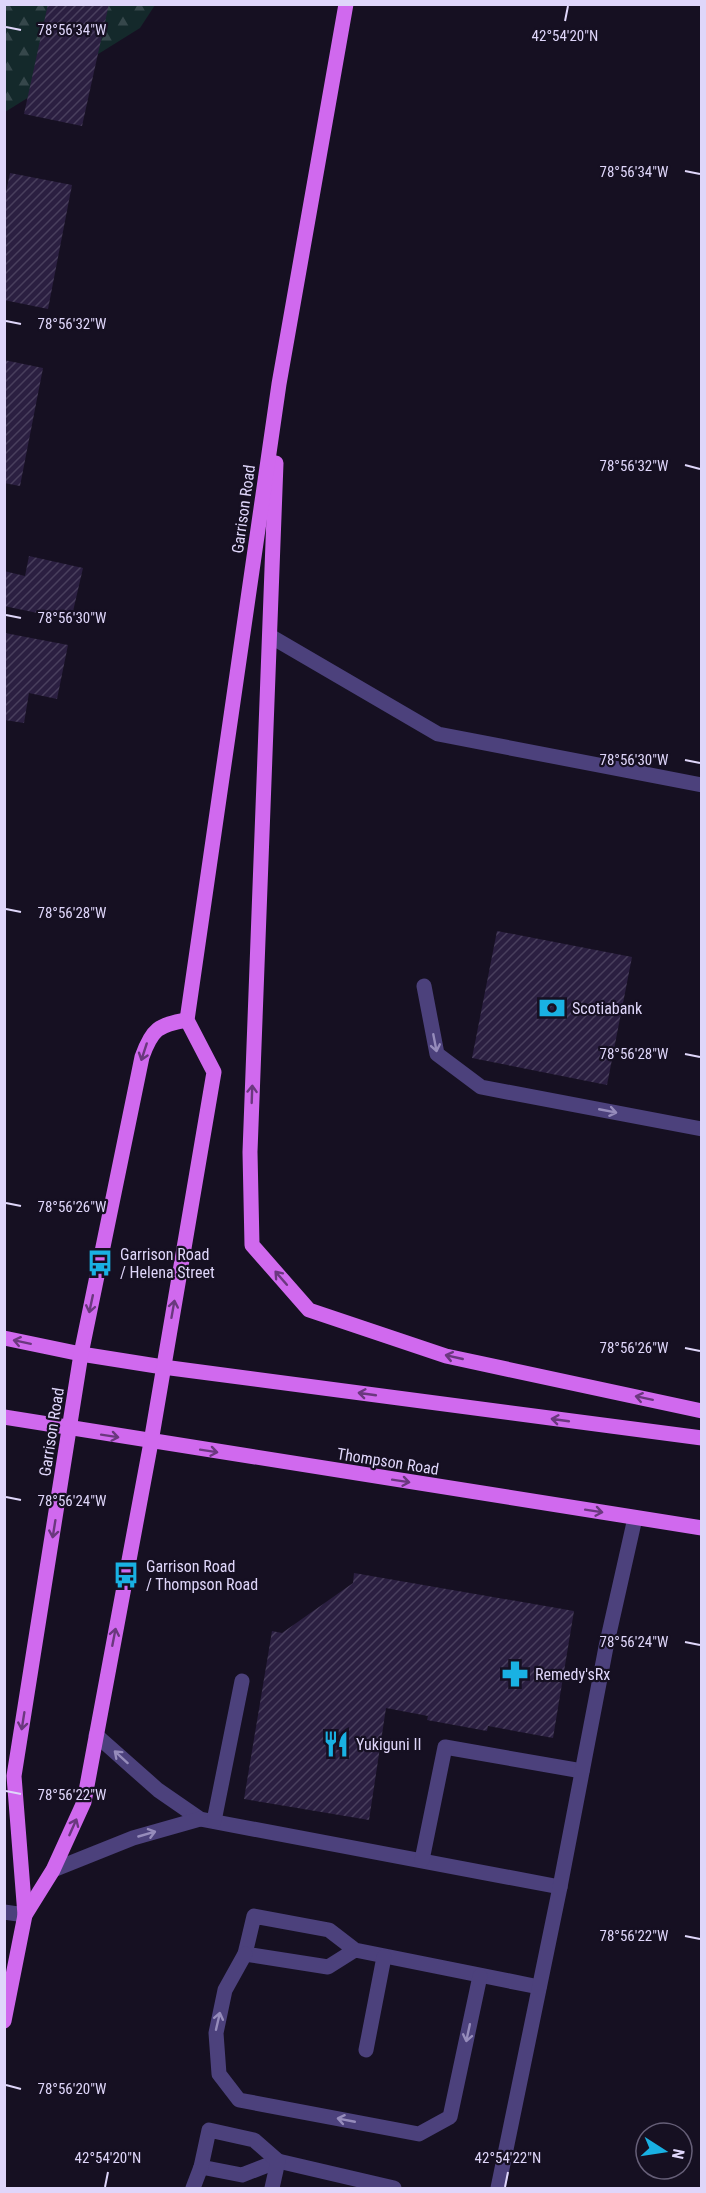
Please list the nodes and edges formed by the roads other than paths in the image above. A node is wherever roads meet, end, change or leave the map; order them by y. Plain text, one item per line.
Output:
1 (346, 4) edge
2 (279, 384) junction
3 (270, 636) junction
4 (702, 785) edge
5 (424, 986) dead end
6 (187, 1020) junction
7 (702, 1129) edge
8 (4, 1338) edge
9 (81, 1354) junction
10 (163, 1366) junction
11 (702, 1411) edge
12 (4, 1417) edge
13 (69, 1429) junction
14 (702, 1438) edge
15 (151, 1442) junction
16 (635, 1518) junction
17 (702, 1528) edge
18 (242, 1681) dead end
19 (96, 1734) junction
20 (582, 1771) junction
21 (207, 1820) junction
22 (422, 1860) junction
23 (53, 1870) junction
24 (560, 1887) junction
25 (4, 1912) edge
26 (25, 1915) junction
27 (355, 1950) junction
28 (245, 1954) junction
29 (384, 1957) junction
30 (480, 1976) junction
31 (539, 1987) junction
32 (4, 2021) edge
33 (366, 2050) dead end
34 (278, 2161) junction
35 (201, 2167) junction
36 (193, 2188) edge
37 (272, 2188) edge
38 (394, 2188) edge
39 (498, 2188) edge

1 - 2 main road, Garrison Road
2 - 3 main road
2 - 6 main road, Garrison Road
3 - 4 lane
11 -> 3 main road
5 -> 7 lane
6 -> 9 main road, Garrison Road
10 -> 6 main road, Garrison Road
9 -> 8 main road
9 - 10 main road
9 - 13 main road, Garrison Road
14 -> 10 main road
10 - 15 main road, Garrison Road
12 - 13 main road, Thompson Road
13 -> 15 main road, Thompson Road
13 -> 26 main road, Garrison Road
15 -> 16 main road, Thompson Road
19 -> 15 main road, Garrison Road
16 - 17 main road, Thompson Road
16 - 20 lane
18 - 21 lane
21 -> 19 lane
23 -> 19 main road, Garrison Road
20 - 22 lane
20 - 24 lane
21 - 22 lane
23 -> 21 lane
22 - 24 lane
23 - 26 main road, Garrison Road
24 - 31 lane
25 - 26 lane
26 - 32 main road, Garrison Road
27 - 28 lane
27 - 28 lane
27 - 29 lane
30 -> 28 lane
29 - 30 lane
29 - 33 lane
30 - 31 lane
31 - 39 lane
34 - 35 lane
34 - 35 lane
34 - 37 lane
34 - 38 lane
35 - 36 lane

